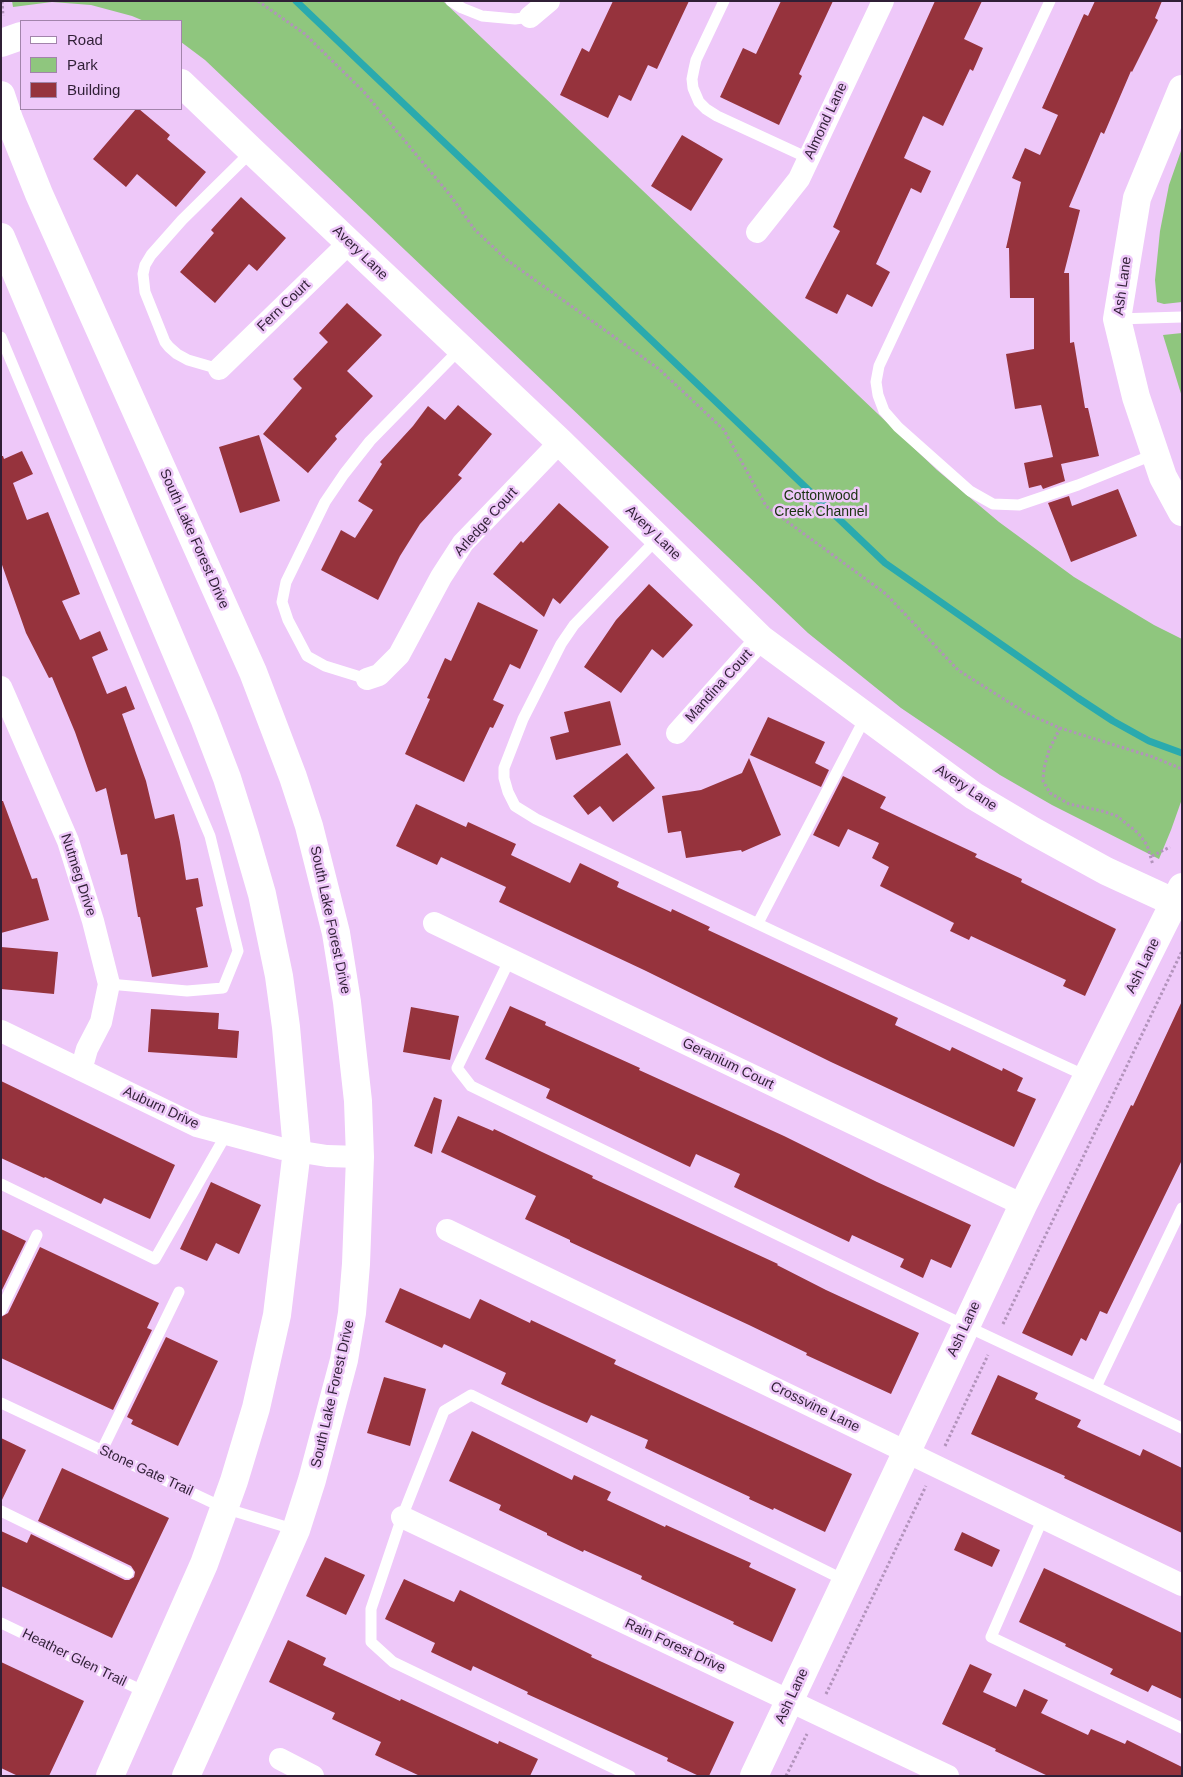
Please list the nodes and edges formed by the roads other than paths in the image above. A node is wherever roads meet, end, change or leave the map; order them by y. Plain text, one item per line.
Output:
1 (451, 1) edge
2 (548, 1) edge
3 (724, 1) edge
4 (883, 1) edge
5 (1050, 1) edge
6 (530, 17) joint
7 (20, 36) edge
8 (1, 43) edge
9 (182, 84) edge
10 (1182, 89) edge
11 (1, 95) edge
12 (252, 151) junction
13 (808, 158) junction
14 (757, 232) dead end
15 (1, 237) edge
16 (350, 242) junction
17 (1182, 318) edge
18 (1117, 319) junction
19 (1, 337) edge
20 (460, 349) junction
21 (219, 369) joint
22 (560, 442) junction
23 (1155, 454) junction
24 (1182, 512) edge
25 (658, 538) junction
26 (761, 639) junction
27 (367, 679) joint
28 (1, 686) edge
29 (866, 716) junction
30 (677, 732) dead end
31 (1179, 899) edge
32 (434, 923) dead end
33 (758, 923) junction
34 (510, 959) junction
35 (108, 984) junction
36 (1, 1031) edge
37 (80, 1070) junction
38 (1088, 1077) junction
39 (227, 1133) junction
40 (297, 1150) junction
41 (360, 1157) junction
42 (1, 1184) edge
43 (1023, 1205) junction
44 (1182, 1208) edge
45 (447, 1230) dead end
46 (37, 1235) dead end
47 (179, 1292) dead end
48 (1, 1310) edge
49 (966, 1326) junction
50 (1096, 1387) junction
51 (1, 1403) edge
52 (1182, 1428) edge
53 (102, 1450) junction
54 (907, 1452) junction
55 (224, 1508) junction
56 (1, 1511) edge
57 (402, 1517) junction
58 (1043, 1518) junction
59 (296, 1530) junction
60 (128, 1573) dead end
61 (846, 1581) junction
62 (1182, 1585) edge
63 (1, 1623) edge
64 (146, 1693) junction
65 (789, 1701) junction
66 (1182, 1728) edge
67 (287, 1767) edge
68 (110, 1776) edge
69 (186, 1776) edge
70 (314, 1776) edge
71 (630, 1776) edge
72 (754, 1776) edge
73 (948, 1776) edge

1 - 6 lane
2 - 6 street
3 - 13 lane
4 - 13 street, Almond Lane
5 - 23 lane
7 - 8 main road
9 - 12 main road, Avery Lane
10 - 18 main road, Ash Lane
11 - 41 main road, South Lake Forest Drive
12 - 16 main road, Avery Lane
12 - 21 lane
13 - 14 street, Almond Lane
15 - 40 main road
16 - 20 main road, Avery Lane
16 - 21 street, Fern Court
17 - 18 lane
18 - 23 main road, Ash Lane
19 - 35 lane
20 - 22 main road, Avery Lane
20 - 27 lane
22 - 25 main road, Avery Lane
22 - 27 street, Arledge Court
23 - 24 main road, Ash Lane
25 - 26 main road, Avery Lane
25 - 33 lane
26 - 29 main road, Avery Lane
26 - 30 street, Mandina Court
28 - 35 street, Nutmeg Drive
29 - 31 main road, Avery Lane
29 - 33 lane
31 - 38 main road, Ash Lane
32 - 34 street, Geranium Court
33 - 38 lane
34 - 43 street, Geranium Court
34 - 49 lane
35 - 37 street, Nutmeg Drive
36 - 37 street, Auburn Drive
37 - 39 street, Auburn Drive
38 - 43 main road, Ash Lane
39 - 40 street, Auburn Drive
39 - 42 lane
40 - 41 street, Auburn Drive
40 - 55 main road
41 - 59 main road, South Lake Forest Drive
43 - 49 main road, Ash Lane
44 - 50 lane
45 - 54 street, Crossvine Lane
46 - 48 lane
47 - 53 lane
49 - 50 lane
49 - 54 main road, Ash Lane
50 - 52 lane
51 - 53 lane, Stone Gate Trail
53 - 55 lane, Stone Gate Trail
54 - 58 street, Crossvine Lane
54 - 61 main road, Ash Lane
55 - 59 lane, Stone Gate Trail
55 - 64 main road
56 - 60 lane
57 - 61 lane
57 - 65 street, Rain Forest Drive
57 - 71 lane
58 - 62 street, Crossvine Lane
58 - 66 lane
59 - 69 main road, South Lake Forest Drive
61 - 65 main road, Ash Lane
63 - 64 lane, Heather Glen Trail
64 - 68 main road
65 - 72 main road, Ash Lane
65 - 73 street, Rain Forest Drive
67 - 70 street

